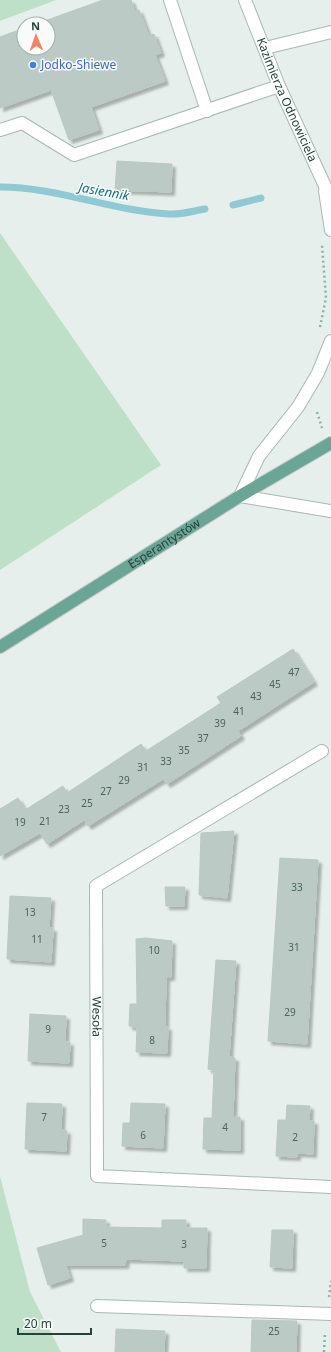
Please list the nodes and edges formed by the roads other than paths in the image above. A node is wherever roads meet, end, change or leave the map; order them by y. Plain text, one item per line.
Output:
1 (170, 0) edge
2 (245, 0) edge
3 (331, 32) edge
4 (265, 48) junction
5 (279, 86) junction
6 (207, 111) junction
7 (0, 130) edge
8 (327, 188) edge
9 (331, 199) edge
10 (331, 230) edge
11 (331, 341) edge
12 (328, 444) edge
13 (240, 496) junction
14 (331, 511) edge
15 (0, 647) edge
16 (322, 751) dead end
17 (331, 1187) edge
18 (97, 1306) dead end
19 (331, 1314) edge

1 - 6 street
2 - 4 street, Kazimierza Odnowiciela
3 - 4 street
4 - 5 street, Kazimierza Odnowiciela
5 - 6 street
5 - 8 street, Kazimierza Odnowiciela
6 - 7 street
8 - 9 street, Kazimierza Odnowiciela
8 - 10 street
11 - 13 street
12 - 13 main road, Esperantystów
13 - 14 street
13 - 15 main road, Esperantystów
16 - 17 street, Wesoła
18 - 19 street

